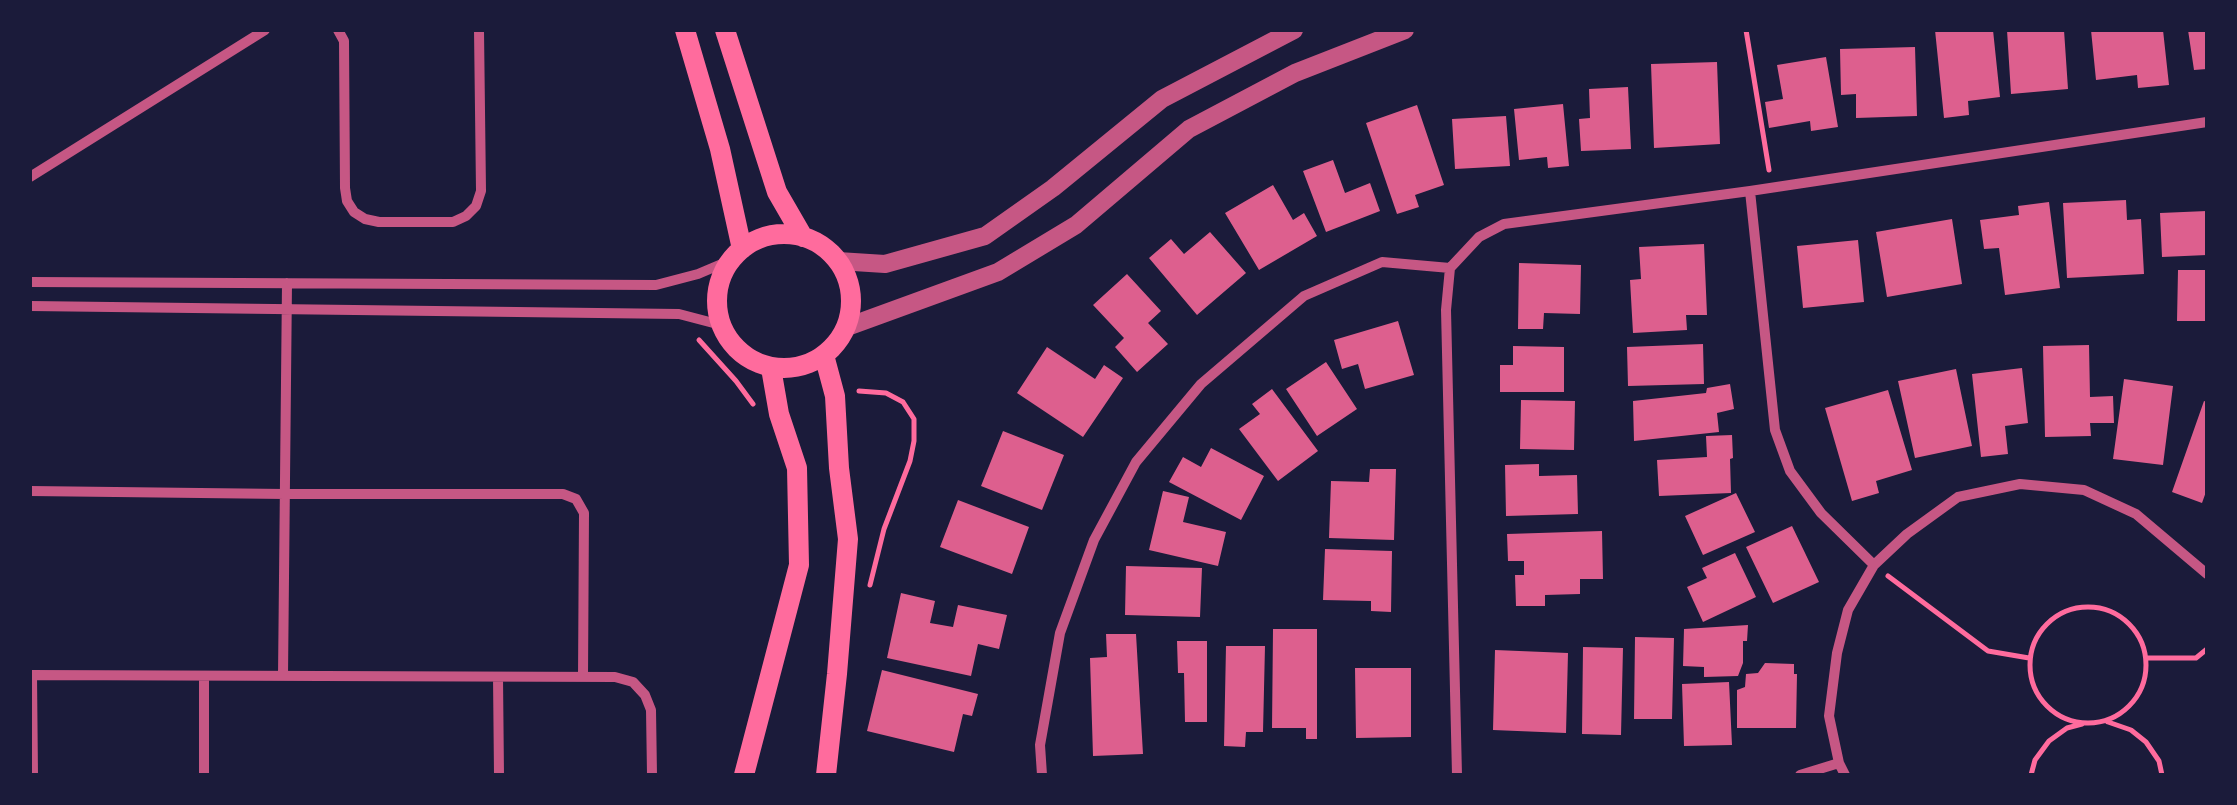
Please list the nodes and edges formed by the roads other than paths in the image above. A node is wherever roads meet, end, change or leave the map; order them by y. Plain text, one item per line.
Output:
1 (265, 30) edge
2 (338, 30) edge
3 (479, 30) edge
4 (685, 30) edge
5 (725, 30) edge
6 (1294, 30) edge
7 (1398, 31) edge
8 (2207, 122) edge
9 (30, 177) edge
10 (1750, 191) junction
11 (802, 237) junction
12 (736, 254) junction
13 (838, 261) junction
14 (1450, 268) junction
15 (30, 282) edge
16 (287, 283) junction
17 (30, 306) edge
18 (286, 310) junction
19 (721, 325) junction
20 (847, 326) junction
21 (824, 356) junction
22 (771, 368) junction
23 (30, 491) edge
24 (285, 494) junction
25 (1874, 565) junction
26 (2207, 574) edge
27 (31, 676) edge
28 (204, 676) junction
29 (283, 676) junction
30 (498, 677) junction
31 (583, 677) junction
32 (1839, 763) junction
33 (33, 775) edge
34 (204, 775) edge
35 (499, 775) edge
36 (652, 775) edge
37 (744, 775) edge
38 (826, 775) edge
39 (1042, 775) edge
40 (1457, 775) edge
41 (1800, 775) edge
42 (1845, 775) edge

1 - 9 street
2 - 3 street
4 - 12 main road
5 - 11 main road
6 - 13 street
7 - 20 street
8 - 10 street
10 - 14 street
10 - 25 street
11 - 12 main road
11 - 13 main road
12 - 16 street
12 - 19 main road
13 - 20 main road
14 - 39 street
14 - 40 street
15 - 16 street
16 - 18 street
17 - 18 street
18 - 19 street
18 - 24 street
19 - 22 main road
20 - 21 main road
21 - 22 main road
21 - 38 main road
22 - 37 main road
23 - 24 street
24 - 29 street
24 - 31 street
25 - 26 street
25 - 32 street
27 - 28 street
27 - 33 street
28 - 29 street
28 - 34 street
29 - 30 street
30 - 31 street
30 - 35 street
31 - 36 street
32 - 41 street
32 - 42 street

